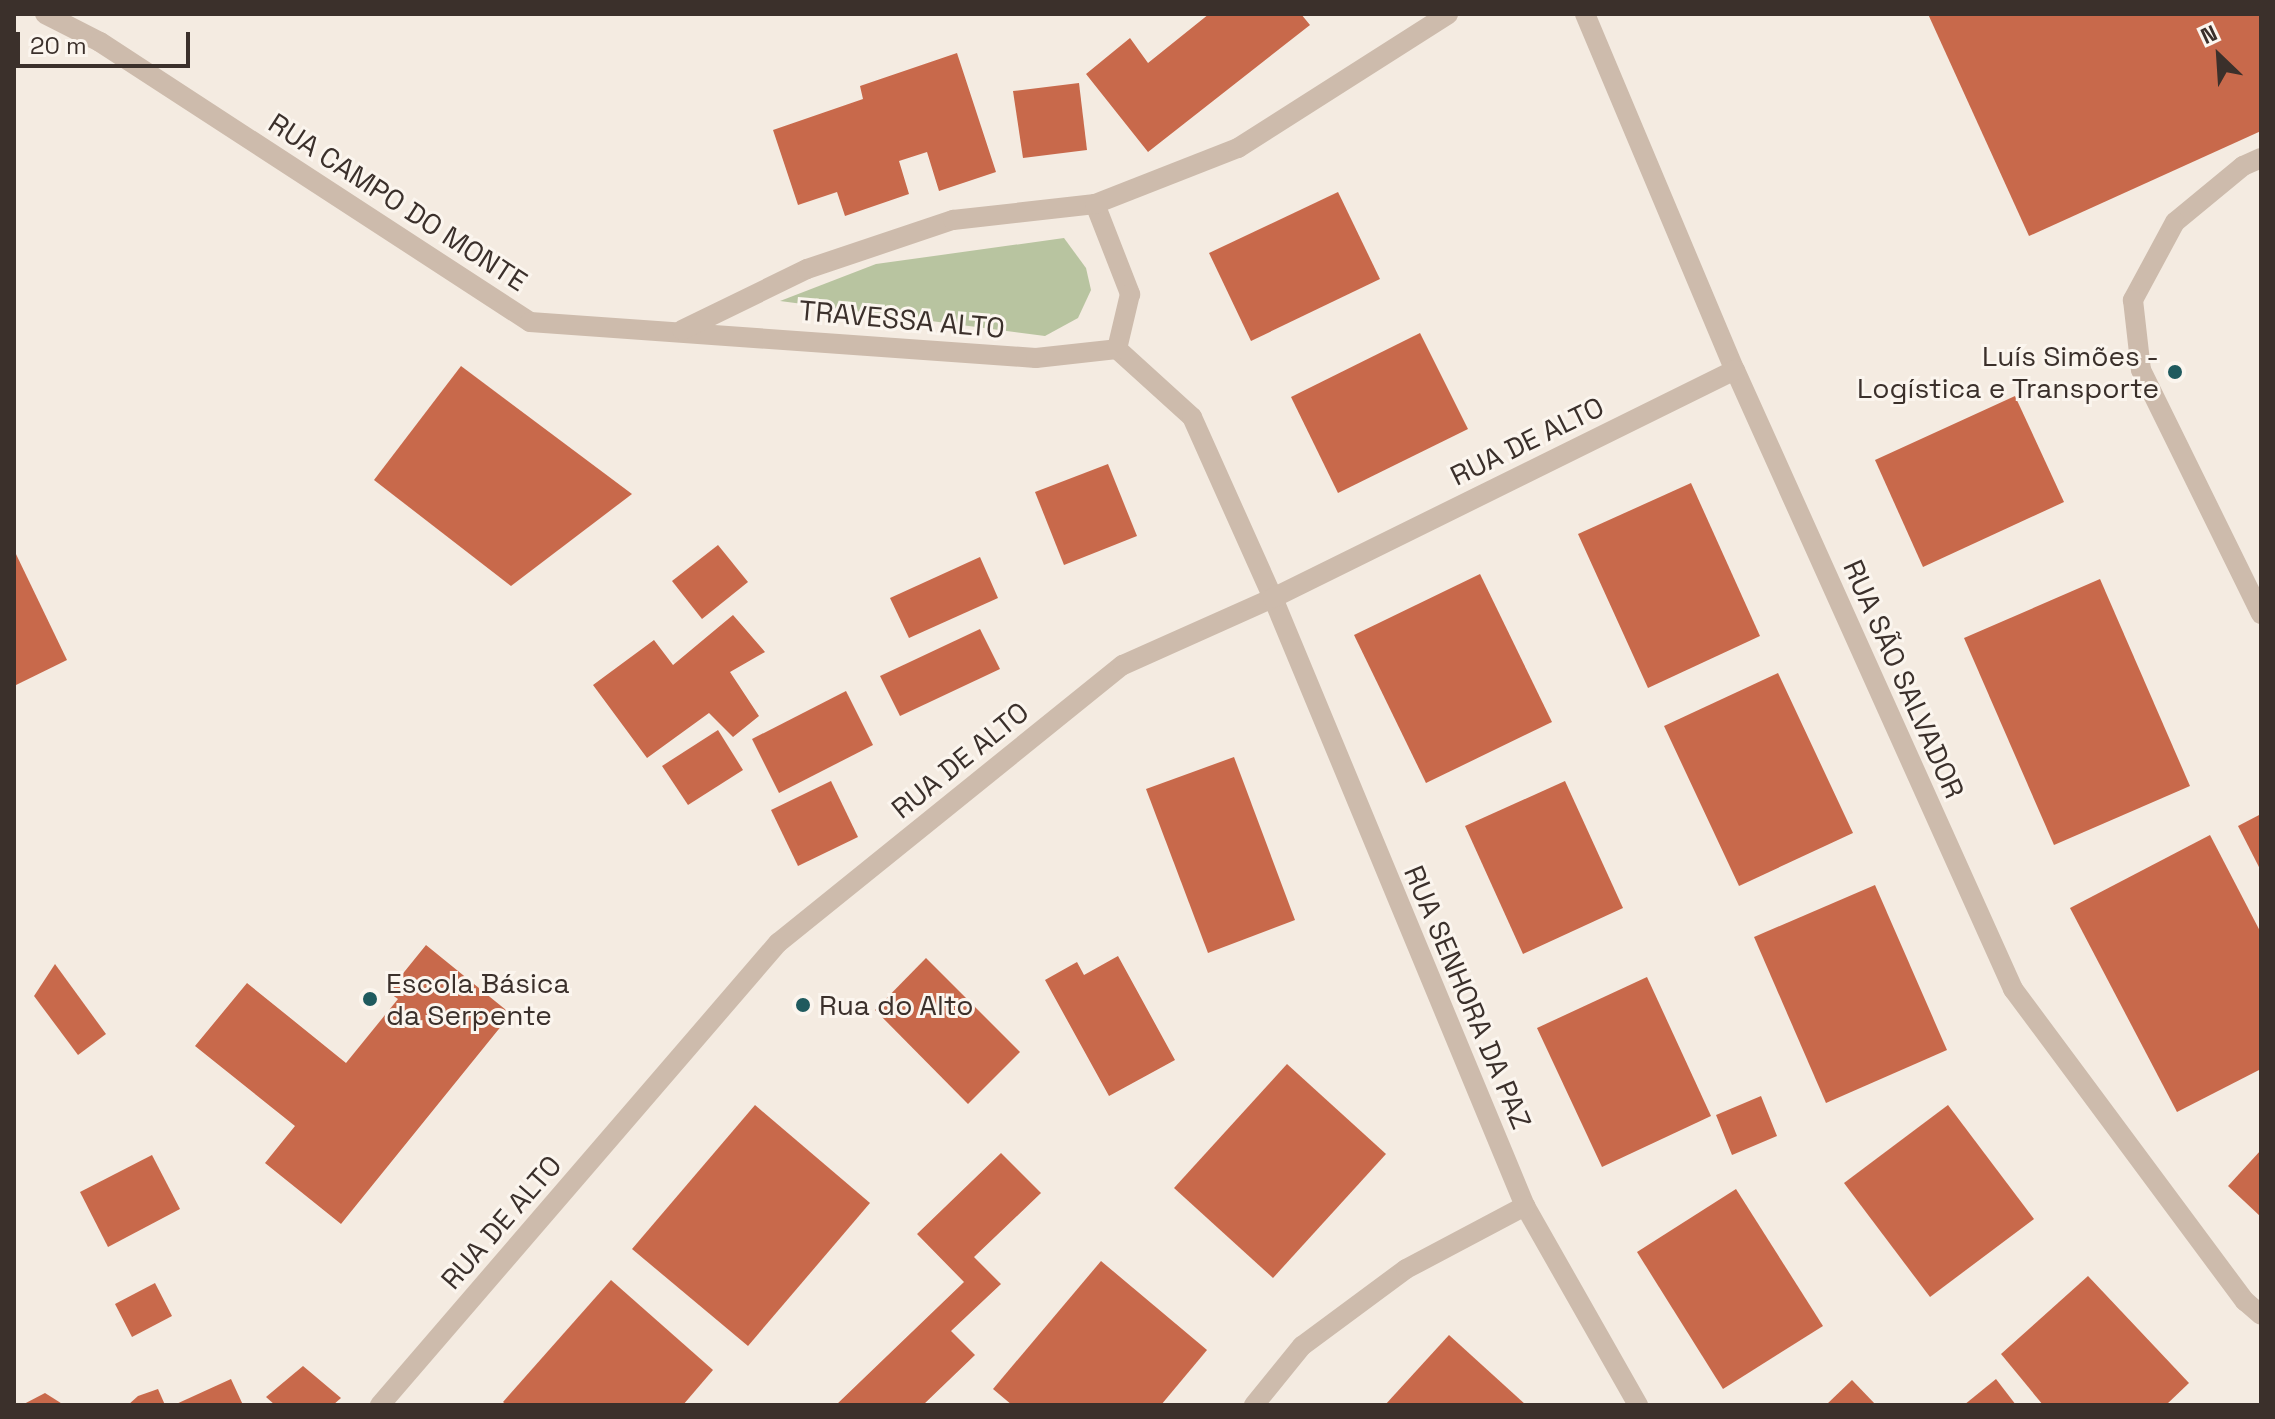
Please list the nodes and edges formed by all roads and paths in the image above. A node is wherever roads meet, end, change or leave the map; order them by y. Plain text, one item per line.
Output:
1 (45, 14) edge
2 (1448, 14) edge
3 (1585, 14) edge
4 (2261, 158) edge
5 (1095, 204) junction
6 (682, 330) junction
7 (1117, 349) junction
8 (1735, 370) junction
9 (1273, 598) junction
10 (2261, 614) edge
11 (1525, 1206) junction
12 (2261, 1315) edge
13 (380, 1405) edge
14 (1254, 1405) edge
15 (1638, 1405) edge

1 - 6 street, RUA CAMPO DO MONTE
2 - 5 street, RUA CAMPO DO MONTE
3 - 8 street, RUA SÃO SALVADOR
4 - 10 street
5 - 6 street, RUA CAMPO DO MONTE
5 - 7 street
6 - 7 street, TRAVESSA ALTO
7 - 9 street
8 - 9 street, RUA DE ALTO
8 - 12 street, RUA SÃO SALVADOR
9 - 11 street, RUA SENHORA DA PAZ
9 - 13 street, RUA DE ALTO
11 - 14 street
11 - 15 street, RUA SENHORA DA PAZ

